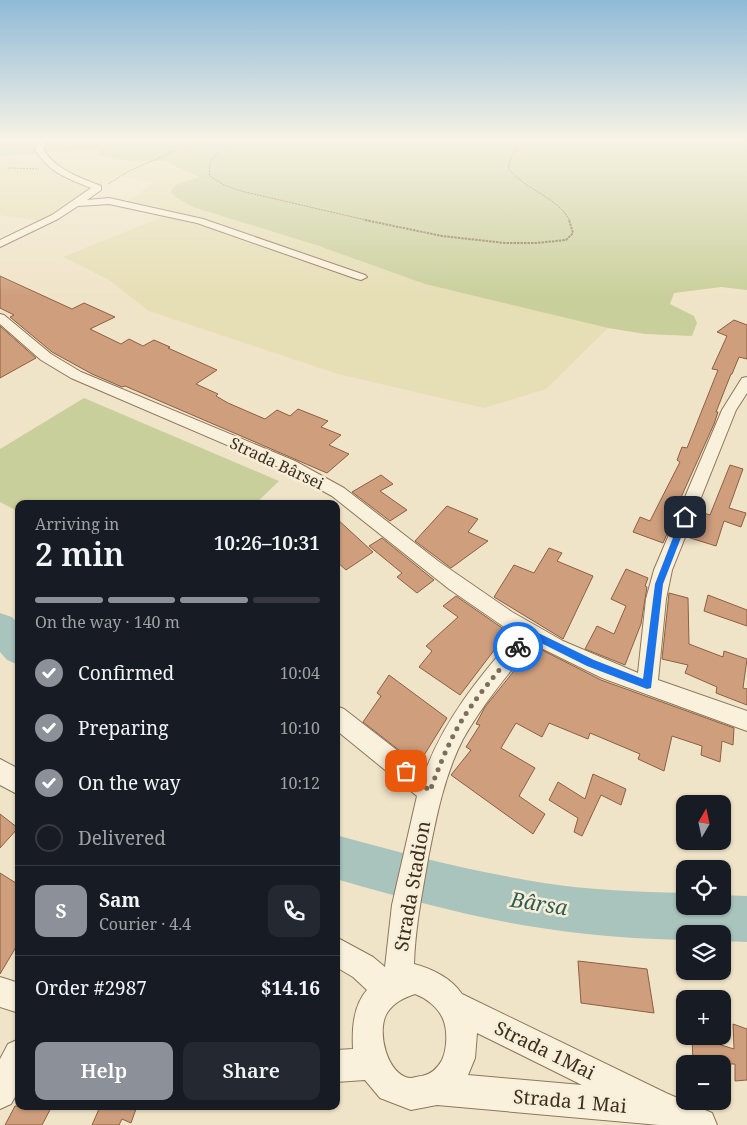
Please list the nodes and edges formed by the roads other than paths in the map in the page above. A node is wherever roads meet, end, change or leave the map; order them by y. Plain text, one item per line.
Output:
1 (94, 190) edge
2 (76, 203) junction
3 (0, 244) edge
4 (361, 277) dead end
5 (0, 318) edge
6 (747, 381) edge
7 (333, 498) edge
8 (340, 503) edge
9 (530, 633) junction
10 (647, 685) junction
11 (340, 719) edge
12 (747, 721) edge
13 (0, 771) edge
14 (15, 780) edge
15 (430, 791) junction
16 (340, 953) edge
17 (394, 985) junction
18 (0, 992) edge
19 (15, 997) edge
20 (453, 1005) junction
21 (15, 1063) edge
22 (373, 1063) junction
23 (340, 1066) edge
24 (438, 1089) junction
25 (0, 1093) edge
26 (680, 1119) edge

1 - 2 street
2 - 3 street
2 - 4 street
5 - 7 street, Strada Bârsei
6 - 10 street
8 - 9 street, Strada Bârsei
9 - 10 street, Strada Bârsei
9 - 15 street, Strada Stadion
10 - 12 street, Strada Bârsei
11 - 15 street
13 - 14 street
15 - 17 street, Strada Stadion
16 - 17 street
17 - 20 street
17 - 22 street
18 - 19 street
20 - 24 street
20 - 26 street, Strada 1Mai
21 - 25 street
22 - 23 street
22 - 24 street
24 - 26 street, Strada 1 Mai

